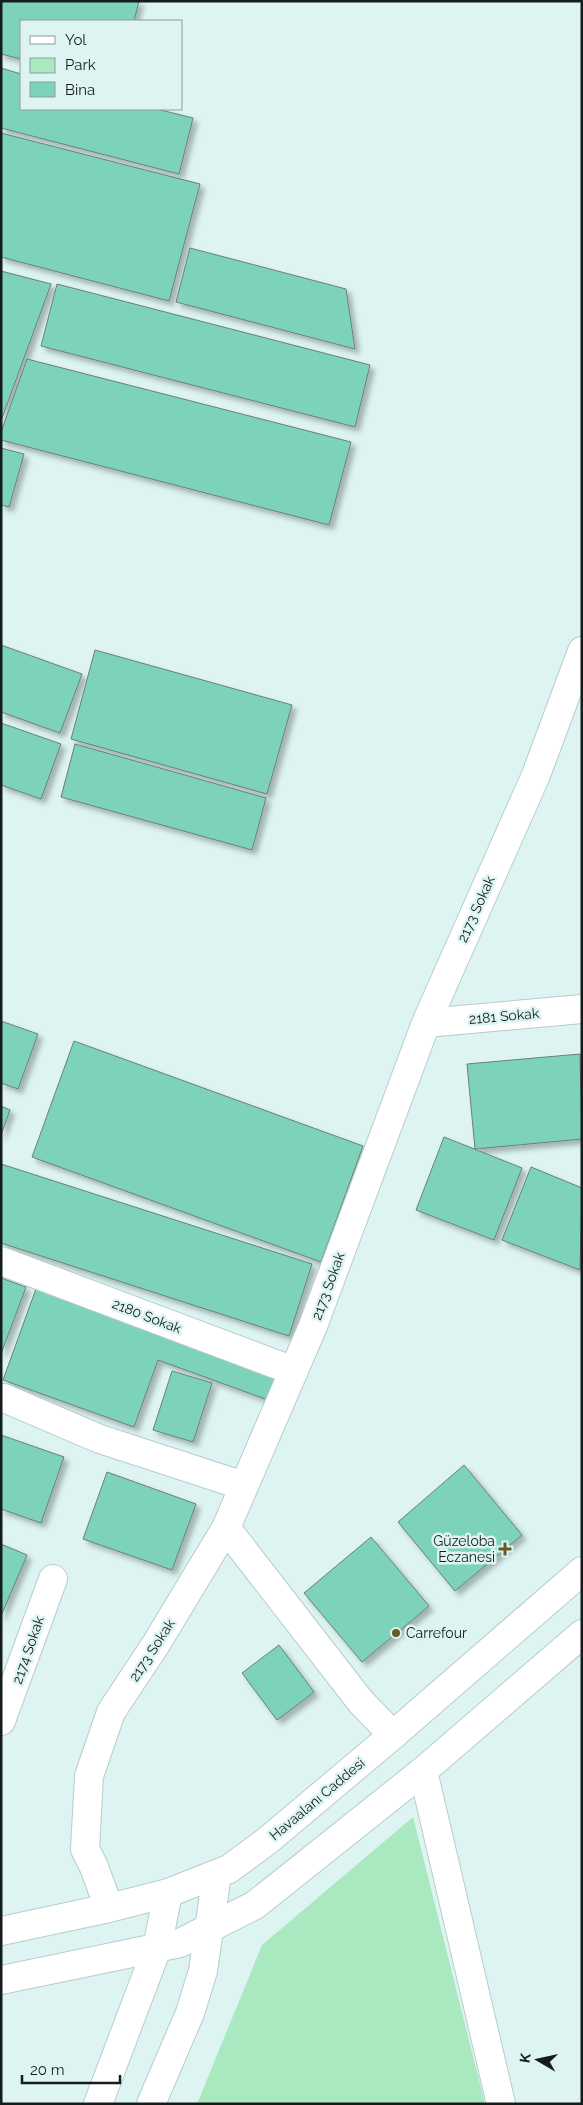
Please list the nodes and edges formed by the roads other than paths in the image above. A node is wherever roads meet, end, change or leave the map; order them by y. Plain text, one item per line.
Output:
1 (582, 651) edge
2 (582, 1009) edge
3 (426, 1023) junction
4 (1, 1261) edge
5 (294, 1371) junction
6 (4, 1398) dead end
7 (244, 1486) junction
8 (226, 1528) junction
9 (582, 1571) edge
10 (53, 1578) dead end
11 (582, 1634) edge
12 (1, 1721) edge
13 (393, 1735) junction
14 (423, 1771) junction
15 (217, 1874) junction
16 (168, 1893) junction
17 (108, 1908) junction
18 (210, 1929) junction
19 (1, 1931) edge
20 (157, 1948) junction
21 (1, 1980) edge
22 (98, 2104) edge
23 (151, 2104) edge
24 (501, 2104) edge

1 - 3 street, 2173 Sokak
2 - 3 street, 2181 Sokak
3 - 5 street, 2173 Sokak
4 - 5 street, 2180 Sokak
5 - 7 street, 2173 Sokak
6 - 7 street
7 - 8 street, 2173 Sokak
8 - 13 street
8 - 17 street, 2173 Sokak
9 - 13 street, Havaalanı Caddesi
10 - 12 street, 2174 Sokak
11 - 14 street
13 - 15 street, Havaalanı Caddesi
14 - 18 street
14 - 24 street
15 - 16 street, Havaalanı Caddesi
15 - 18 street
16 - 17 street, Havaalanı Caddesi
16 - 20 street
17 - 19 street, Havaalanı Caddesi
18 - 20 street
18 - 23 street
20 - 21 street
20 - 22 street

